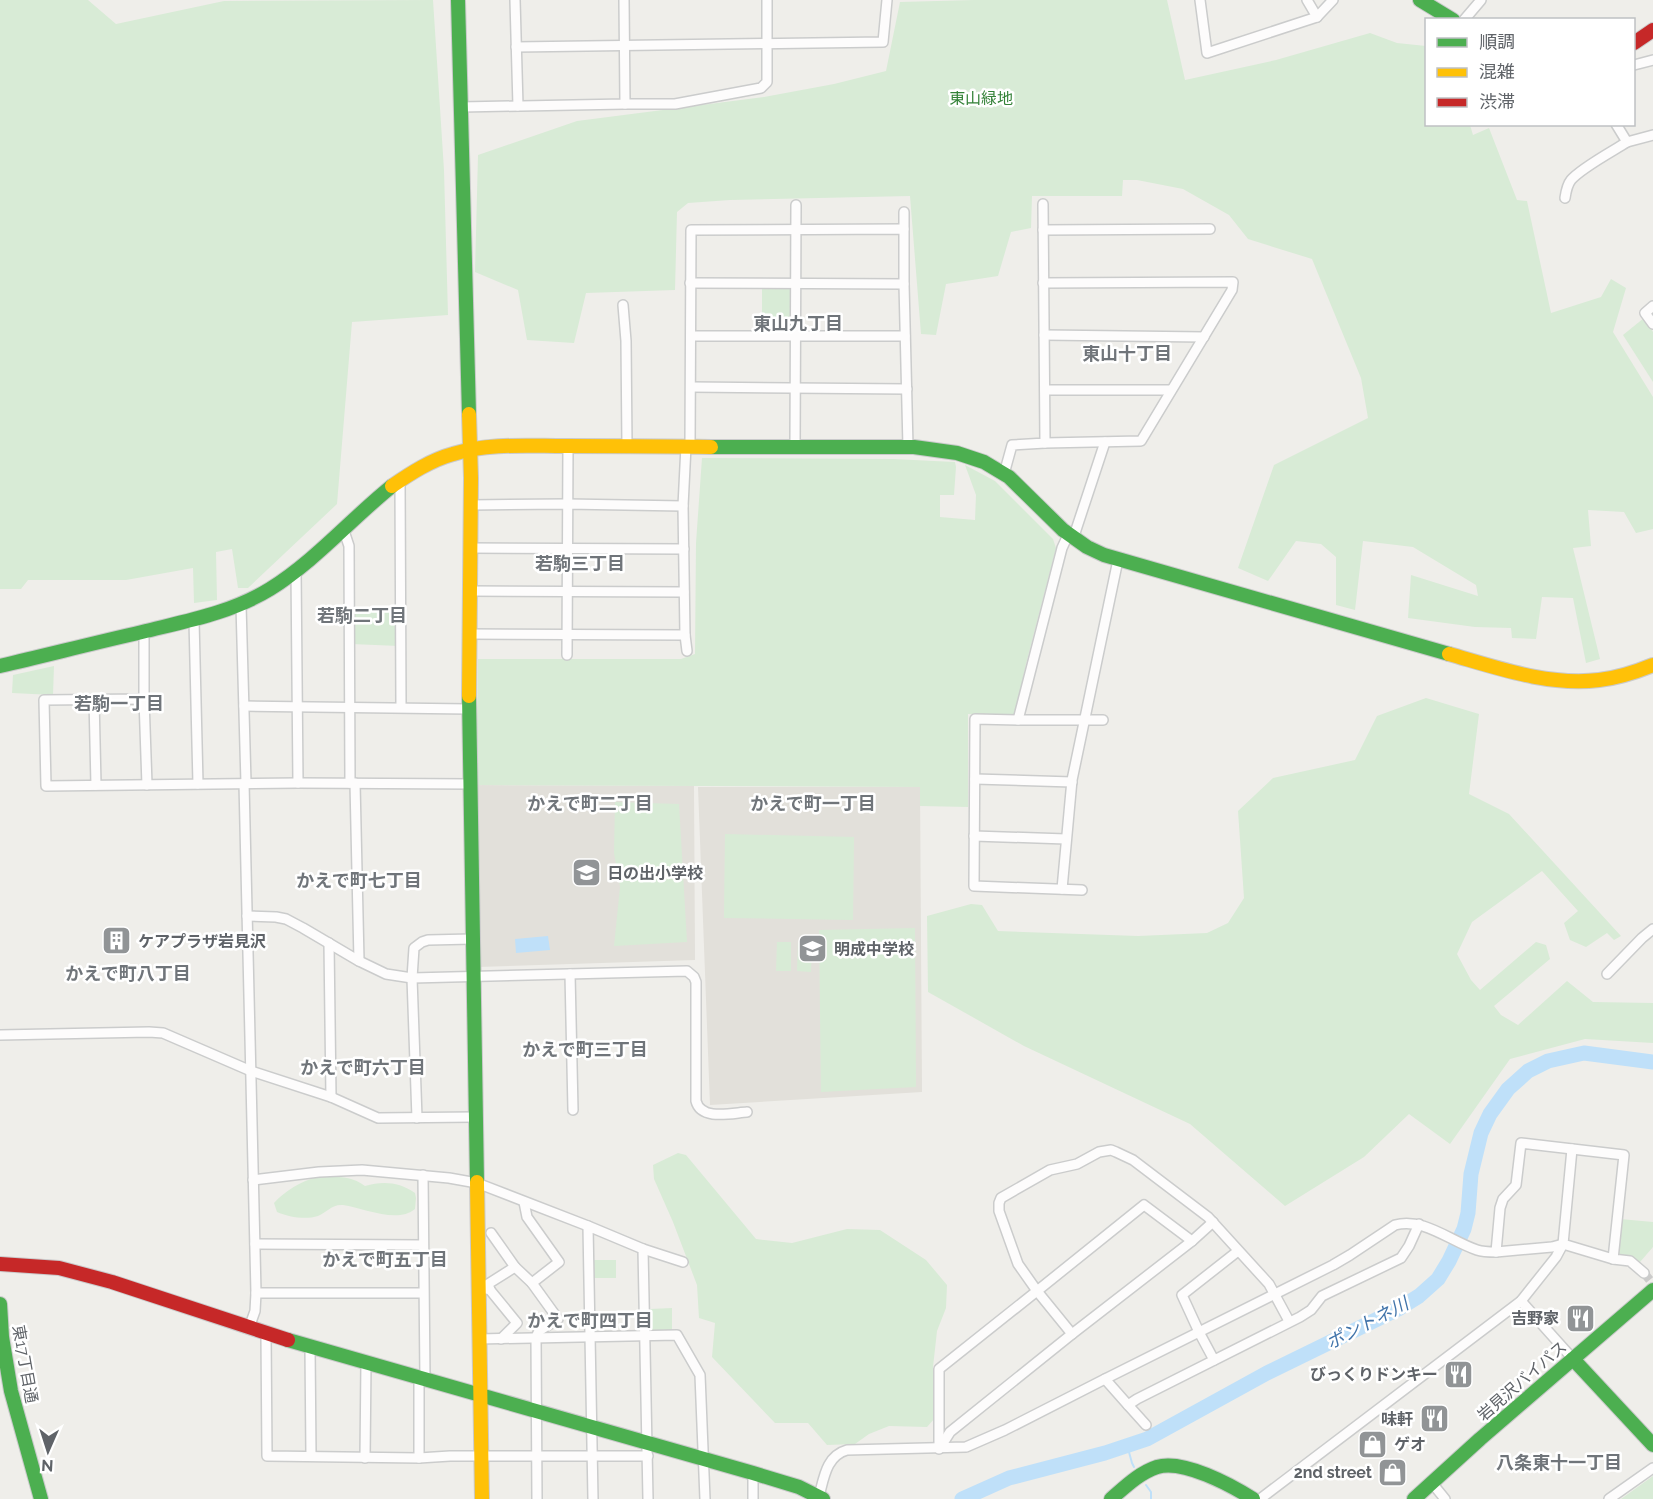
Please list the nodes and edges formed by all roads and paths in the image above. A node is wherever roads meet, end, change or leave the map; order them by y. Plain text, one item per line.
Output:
1 (458, 0) edge
2 (515, 0) edge
3 (624, 0) edge
4 (767, 0) edge
5 (887, 0) edge
6 (1200, 0) edge
7 (1307, 0) edge
8 (1333, 0) edge
9 (1420, 0) edge
10 (1481, 0) edge
11 (1317, 17) junction
12 (1450, 18) edge
13 (1466, 18) edge
14 (1653, 30) edge
15 (1635, 42) edge
16 (768, 43) junction
17 (625, 46) junction
18 (516, 47) junction
19 (1653, 60) edge
20 (1635, 65) edge
21 (625, 105) junction
22 (518, 106) junction
23 (461, 107) junction
24 (1617, 126) edge
25 (1653, 135) edge
26 (1627, 142) junction
27 (1565, 198) dead end
28 (1043, 204) dead end
29 (795, 205) dead end
30 (904, 212) dead end
31 (796, 229) junction
32 (904, 229) junction
33 (1210, 229) dead end
34 (1043, 230) junction
35 (690, 283) junction
36 (796, 283) junction
37 (1043, 283) junction
38 (904, 284) junction
39 (623, 305) dead end
40 (1653, 306) edge
41 (1653, 324) edge
42 (1044, 335) junction
43 (691, 336) junction
44 (795, 336) junction
45 (905, 336) junction
46 (1204, 337) junction
47 (691, 387) junction
48 (795, 388) junction
49 (907, 389) junction
50 (1045, 390) junction
51 (1172, 390) junction
52 (1105, 442) junction
53 (1045, 443) junction
54 (568, 446) junction
55 (627, 446) junction
56 (688, 446) junction
57 (795, 446) junction
58 (908, 447) junction
59 (469, 450) junction
60 (1004, 474) junction
61 (400, 480) junction
62 (567, 504) junction
63 (471, 505) junction
64 (683, 506) junction
65 (343, 528) junction
66 (1070, 537) junction
67 (470, 548) junction
68 (567, 548) junction
69 (684, 549) junction
70 (1118, 560) junction
71 (296, 569) junction
72 (470, 591) junction
73 (567, 592) junction
74 (684, 592) junction
75 (241, 605) junction
76 (194, 620) junction
77 (144, 632) junction
78 (469, 634) junction
79 (567, 635) junction
80 (685, 635) junction
81 (687, 651) dead end
82 (567, 655) dead end
83 (1653, 665) edge
84 (0, 666) edge
85 (94, 699) junction
86 (144, 699) junction
87 (244, 706) junction
88 (297, 706) junction
89 (350, 706) junction
90 (401, 707) junction
91 (469, 709) junction
92 (1018, 720) junction
93 (1084, 720) junction
94 (1103, 720) dead end
95 (975, 779) junction
96 (1072, 782) junction
97 (245, 783) junction
98 (298, 783) junction
99 (353, 783) junction
100 (147, 784) junction
101 (198, 784) junction
102 (471, 784) junction
103 (96, 785) junction
104 (974, 836) junction
105 (1066, 839) junction
106 (1062, 889) junction
107 (1082, 890) dead end
108 (247, 916) junction
109 (1653, 929) edge
110 (472, 939) junction
111 (329, 943) junction
112 (359, 961) junction
113 (570, 974) junction
114 (1607, 974) dead end
115 (473, 977) junction
116 (412, 978) junction
117 (0, 1035) edge
118 (251, 1071) junction
119 (331, 1097) junction
120 (573, 1110) dead end
121 (747, 1112) dead end
122 (475, 1117) junction
123 (417, 1118) junction
124 (1572, 1149) junction
125 (423, 1175) junction
126 (253, 1180) junction
127 (477, 1183) junction
128 (524, 1202) junction
129 (1213, 1222) junction
130 (1419, 1224) junction
131 (588, 1226) junction
132 (491, 1233) dead end
133 (1192, 1241) junction
134 (255, 1244) junction
135 (1563, 1244) junction
136 (423, 1245) junction
137 (643, 1249) junction
138 (1238, 1251) junction
139 (1496, 1252) junction
140 (1613, 1259) junction
141 (683, 1262) dead end
142 (0, 1264) edge
143 (515, 1267) junction
144 (1644, 1273) tunnel mouth
145 (532, 1283) junction
146 (484, 1289) junction
147 (1653, 1290) edge
148 (1036, 1291) junction
149 (256, 1293) junction
150 (423, 1293) junction
151 (1275, 1293) junction
152 (1521, 1301) junction
153 (0, 1304) edge
154 (1289, 1321) junction
155 (249, 1328) junction
156 (1199, 1332) junction
157 (266, 1334) junction
158 (1072, 1334) junction
159 (646, 1335) junction
160 (591, 1336) junction
161 (536, 1337) junction
162 (501, 1338) junction
163 (479, 1339) junction
164 (310, 1347) junction
165 (1573, 1359) junction
166 (1214, 1360) junction
167 (366, 1362) junction
168 (422, 1378) junction
169 (1105, 1379) junction
170 (480, 1395) junction
171 (1128, 1405) junction
172 (536, 1411) junction
173 (1146, 1425) dead end
174 (592, 1427) junction
175 (1653, 1445) edge
176 (939, 1449) junction
177 (648, 1450) junction
178 (311, 1456) junction
179 (481, 1456) junction
180 (536, 1456) junction
181 (592, 1457) junction
182 (365, 1458) junction
183 (419, 1458) junction
184 (704, 1460) junction
185 (1653, 1468) edge
186 (753, 1473) junction
187 (1432, 1483) junction
188 (821, 1498) edge
189 (41, 1499) edge
190 (482, 1499) edge
191 (537, 1499) edge
192 (593, 1499) edge
193 (648, 1499) edge
194 (705, 1499) edge
195 (753, 1499) edge
196 (1112, 1499) edge
197 (1253, 1499) edge
198 (1260, 1499) edge
199 (1414, 1499) edge
200 (1445, 1499) edge
201 (1609, 1499) edge

1 - 23 main road
2 - 18 street
3 - 17 street
4 - 16 street
5 - 16 street
6 - 11 street
7 - 11 street
8 - 11 street
9 - 12 main road
10 - 13 street
14 - 15 main road
16 - 17 street
16 - 21 street
17 - 18 street
17 - 21 street
18 - 22 street
19 - 20 street
21 - 22 street
22 - 23 street
23 - 59 main road
24 - 26 street
25 - 26 street
26 - 27 street
28 - 34 street
29 - 31 street
30 - 32 street
31 - 32 street
31 - 35 street
31 - 36 street
32 - 38 street
33 - 34 street
34 - 37 street
35 - 36 street
35 - 43 street
36 - 38 street
36 - 44 street
37 - 42 street
37 - 46 street
38 - 45 street
39 - 55 street
40 - 41 street
42 - 46 street
42 - 50 street
43 - 44 street
43 - 47 street
44 - 45 street
44 - 48 street
45 - 49 street
46 - 51 street
47 - 48 street
47 - 56 street
48 - 49 street
48 - 57 street
49 - 58 street
50 - 51 street
50 - 53 street
51 - 52 street
52 - 53 street
52 - 66 street
53 - 60 street
54 - 55 main road
54 - 59 main road
54 - 62 street
55 - 56 main road
56 - 57 main road
56 - 64 street
57 - 58 main road
58 - 60 main road
59 - 61 main road
59 - 63 main road
60 - 66 main road
61 - 65 main road
61 - 90 street
62 - 63 street
62 - 64 street
62 - 68 street
63 - 67 main road
64 - 69 street
65 - 71 main road
65 - 89 street
66 - 70 main road
66 - 92 street
67 - 68 street
67 - 72 main road
68 - 69 street
68 - 73 street
69 - 74 street
70 - 83 main road
70 - 93 street
71 - 75 main road
71 - 88 street
72 - 73 street
72 - 78 main road
73 - 74 street
73 - 79 street
74 - 80 street
75 - 76 main road
75 - 87 street
76 - 77 main road
76 - 101 street
77 - 84 main road
77 - 86 street
78 - 79 street
78 - 91 main road
79 - 80 street
79 - 82 street
80 - 81 street
85 - 86 street
85 - 103 street
85 - 103 street
86 - 100 street
87 - 88 street
87 - 97 street
88 - 89 street
88 - 98 street
89 - 90 street
89 - 99 street
90 - 91 street
91 - 102 main road
92 - 93 street
92 - 95 street
93 - 94 street
93 - 96 street
95 - 96 street
95 - 104 street
96 - 105 street
97 - 98 street
97 - 101 street
97 - 108 street
98 - 99 street
99 - 102 street
99 - 112 street
100 - 101 street
100 - 103 street
102 - 110 main road
104 - 105 street
104 - 106 street
105 - 106 street
106 - 107 street
108 - 111 street
108 - 118 street
109 - 114 street
110 - 115 main road
110 - 116 street
111 - 112 street
111 - 119 street
112 - 116 street
113 - 115 street
113 - 120 street
113 - 121 street
115 - 116 street
115 - 122 main road
116 - 123 street
117 - 118 street
118 - 119 street
118 - 126 street
119 - 123 street
122 - 123 street
122 - 127 main road
124 - 135 street
124 - 139 street
124 - 140 street
125 - 126 street
125 - 127 street
125 - 136 street
126 - 134 street
127 - 128 street
127 - 146 main road
128 - 131 street
128 - 145 street
129 - 133 street
129 - 138 street
129 - 148 street
130 - 139 street
130 - 151 street
130 - 154 street
131 - 137 street
131 - 160 street
132 - 143 street
133 - 148 street
133 - 158 street
134 - 136 street
134 - 149 street
135 - 139 street
135 - 140 street
135 - 152 street
136 - 150 street
137 - 141 street
137 - 159 street
138 - 151 street
138 - 156 street
140 - 144 street
142 - 155 main road
143 - 145 street
143 - 146 street
145 - 161 street
146 - 162 street
146 - 163 main road
147 - 165 main road, 岩見沢バイパス
148 - 158 street
148 - 176 street
149 - 150 street
149 - 155 street
150 - 168 street
151 - 154 street
151 - 156 street
152 - 165 street
152 - 198 street
153 - 189 main road, 東17丁目通
154 - 166 street
155 - 157 main road
156 - 166 street
156 - 169 street
157 - 164 main road
157 - 178 street
158 - 176 street
159 - 160 street
159 - 177 street
159 - 184 street
160 - 161 street
160 - 174 street
161 - 162 street
161 - 172 street
162 - 163 street
163 - 170 main road
164 - 167 main road
164 - 178 street
165 - 175 main road
165 - 187 main road, 岩見沢バイパス
166 - 171 street
167 - 168 main road
167 - 182 street
168 - 170 main road
168 - 183 street
169 - 171 street
169 - 176 street
170 - 172 main road
170 - 179 main road
171 - 173 street
172 - 174 main road
172 - 180 street
174 - 177 main road
174 - 181 street
176 - 188 street
177 - 181 street
177 - 184 main road
177 - 193 street
178 - 182 street
179 - 180 street
179 - 183 street
179 - 190 main road
180 - 181 street
180 - 191 street
181 - 192 street
182 - 183 street
184 - 186 main road
184 - 194 street
185 - 201 street
186 - 188 main road
186 - 195 street
187 - 199 main road, 岩見沢バイパス
187 - 200 street
196 - 197 main road

